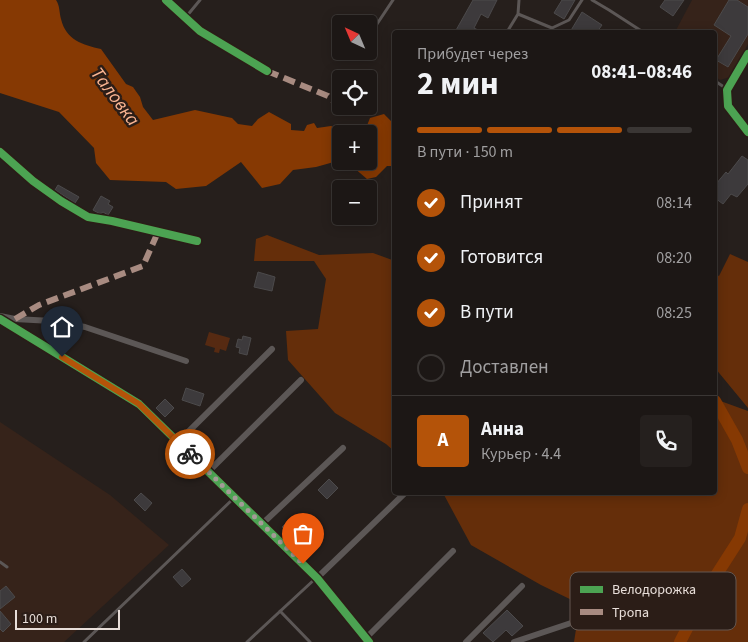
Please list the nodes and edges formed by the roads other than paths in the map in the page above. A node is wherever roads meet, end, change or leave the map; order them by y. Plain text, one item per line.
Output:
1 (166, 0) edge
2 (200, 0) edge
3 (393, 0) edge
4 (520, 0) edge
5 (582, 0) edge
6 (592, 0) edge
7 (518, 14) junction
8 (186, 17) junction
9 (378, 22) edge
10 (508, 30) edge
11 (640, 30) edge
12 (748, 54) edge
13 (267, 71) dead end
14 (717, 83) edge
15 (727, 90) junction
16 (748, 132) edge
17 (0, 152) edge
18 (197, 241) dead end
19 (0, 318) edge
20 (272, 349) dead end
21 (186, 361) dead end
22 (301, 380) dead end
23 (178, 442) junction
24 (343, 448) dead end
25 (209, 471) junction
26 (403, 495) edge
27 (234, 498) junction
28 (262, 524) junction
29 (453, 551) dead end
30 (0, 562) edge
31 (7, 567) dead end
32 (316, 578) junction
33 (522, 586) dead end
34 (280, 611) junction
35 (570, 623) edge
36 (367, 640) edge
37 (84, 642) edge
38 (247, 642) edge
39 (310, 642) edge
40 (466, 642) edge
41 (514, 642) edge

1 - 8 street
2 - 8 lane
3 - 9 lane
4 - 7 lane
5 - 7 lane
6 - 11 lane
7 - 10 lane
8 - 13 street
12 - 15 street
14 - 15 lane
15 - 16 street
17 - 18 street
19 - 21 street
19 - 23 street
20 - 23 street
22 - 25 street
23 - 25 street
24 - 28 street
25 - 27 street
26 - 32 street
27 - 28 street
27 - 37 lane
28 - 32 street
29 - 36 street
30 - 31 lane
32 - 34 lane
32 - 36 street
33 - 40 street
34 - 38 lane
34 - 39 lane
35 - 41 street

